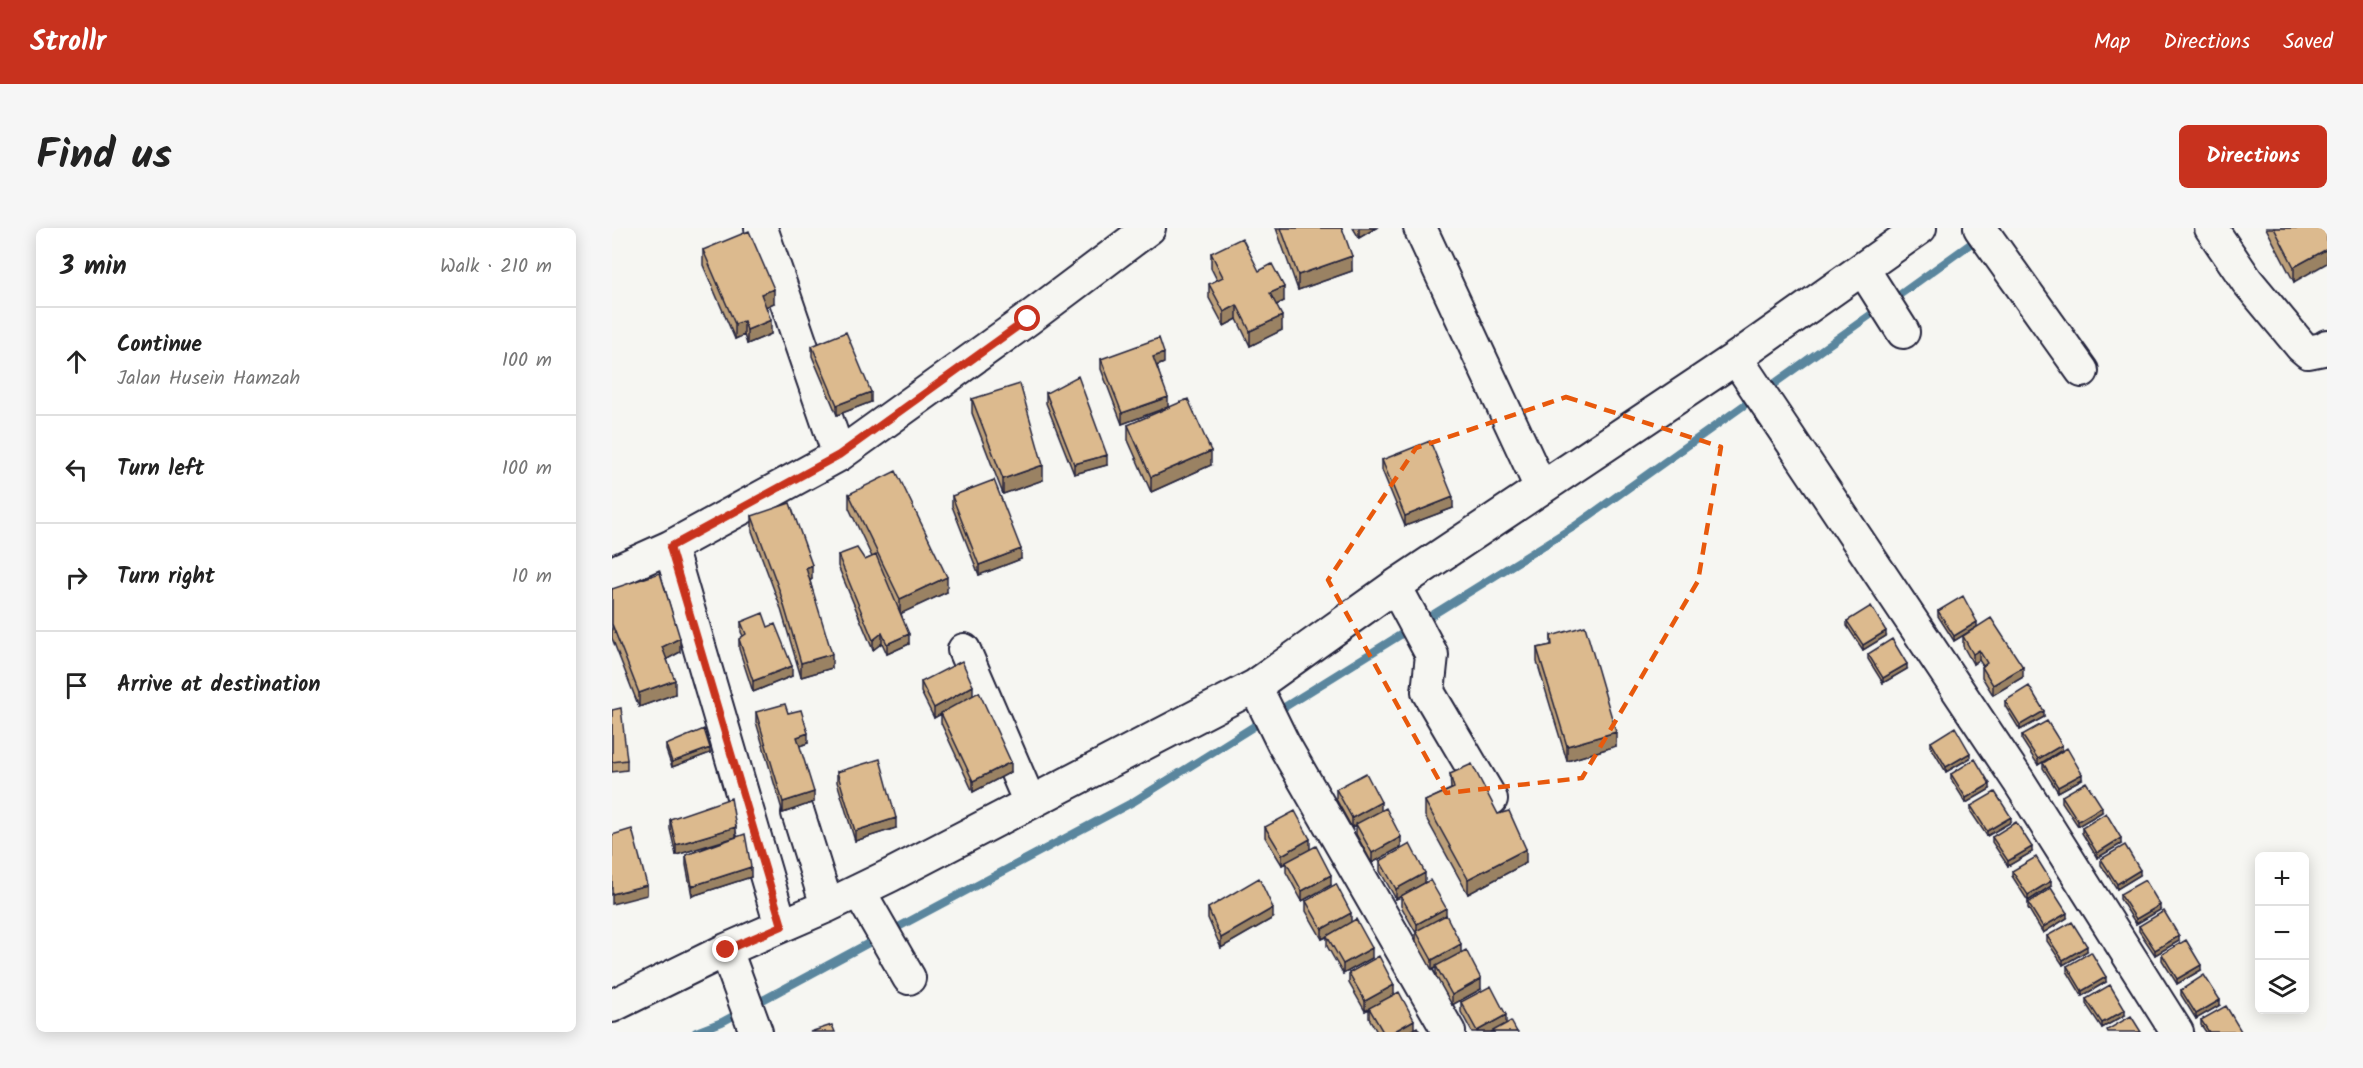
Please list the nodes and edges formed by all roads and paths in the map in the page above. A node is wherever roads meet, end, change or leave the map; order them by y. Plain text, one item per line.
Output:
1 (761, 228) edge
2 (1149, 228) edge
3 (1420, 228) edge
4 (1920, 228) edge
5 (1980, 228) edge
6 (2211, 228) edge
7 (1868, 278) junction
8 (1903, 332) dead end
9 (2327, 346) edge
10 (1737, 359) junction
11 (2082, 371) dead end
12 (839, 455) junction
13 (1541, 488) junction
14 (670, 547) junction
15 (612, 573) edge
16 (1399, 591) junction
17 (964, 650) dead end
18 (1256, 687) junction
19 (1491, 799) edge
20 (1030, 803) junction
21 (798, 813) edge
22 (860, 891) junction
23 (827, 906) junction
24 (782, 926) junction
25 (728, 955) junction
26 (909, 978) dead end
27 (612, 1006) edge
28 (755, 1030) edge
29 (1449, 1032) edge
30 (2177, 1032) edge

1 - 12 street
2 - 12 street
3 - 13 street
4 - 7 street
5 - 11 street
6 - 9 street
7 - 8 street
7 - 10 street
10 - 13 street
10 - 30 street
12 - 14 street
13 - 16 street
14 - 15 street
14 - 24 street
16 - 18 street
16 - 19 street
17 - 20 street
18 - 20 street
18 - 29 street
20 - 22 street
21 - 23 street
22 - 23 street
22 - 26 street
23 - 24 street
24 - 25 street
25 - 27 street
25 - 28 street

